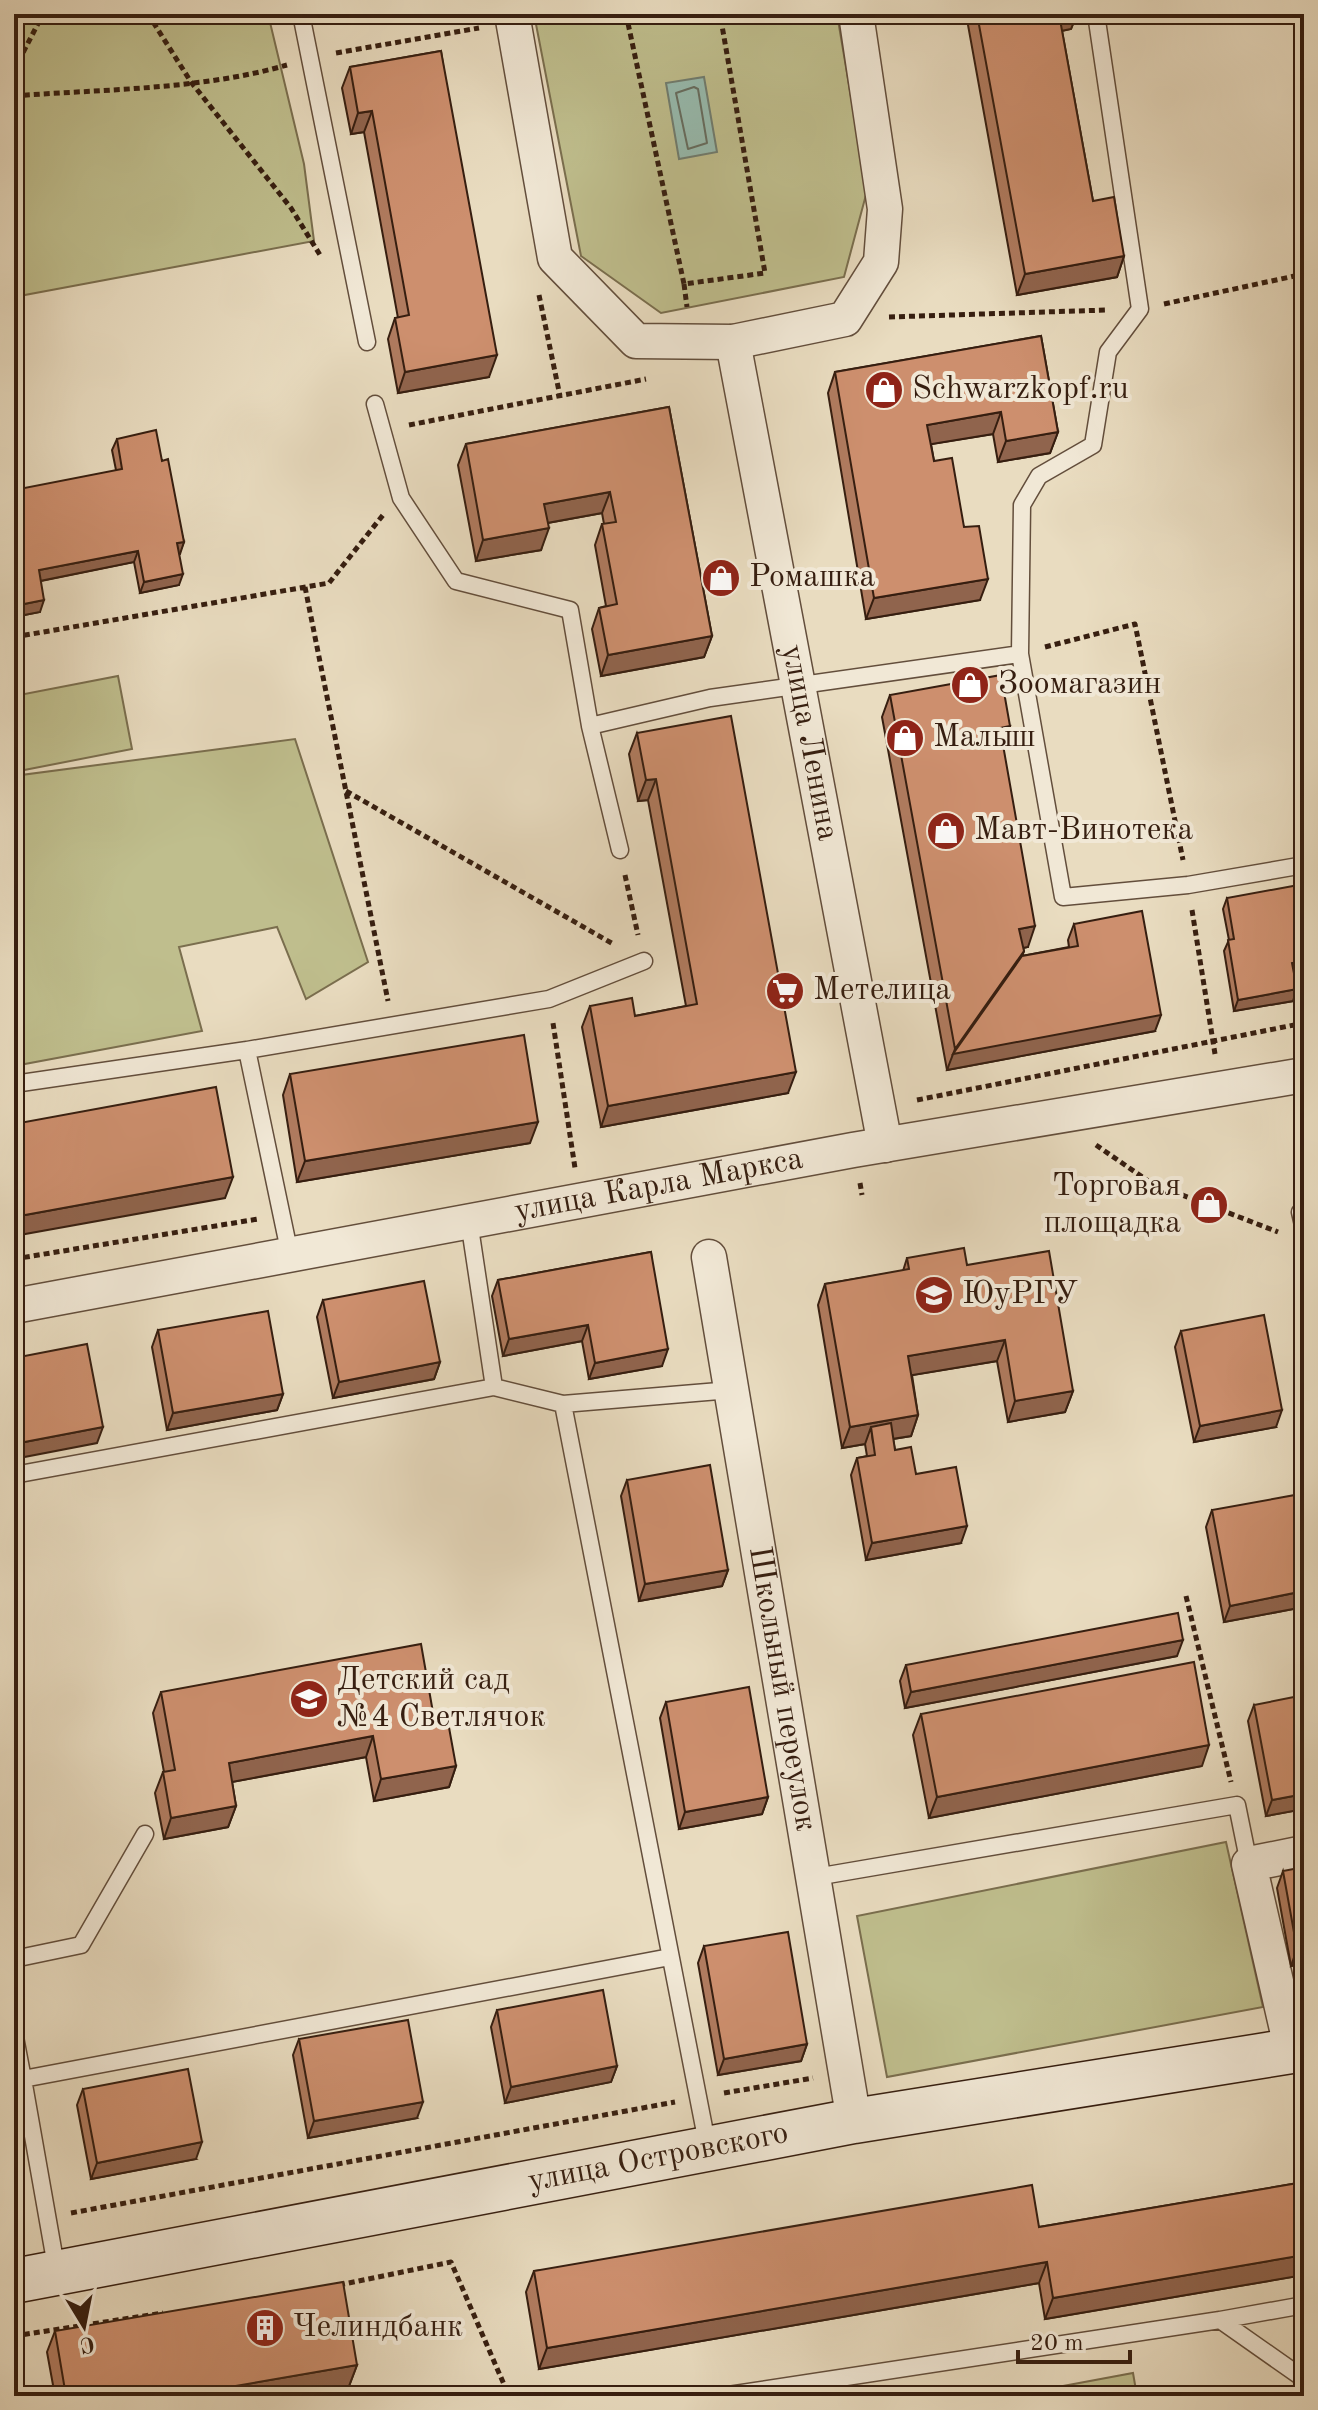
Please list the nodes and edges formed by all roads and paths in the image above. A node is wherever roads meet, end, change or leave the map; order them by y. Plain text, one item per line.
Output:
1 (43, 14) edge
2 (148, 14) edge
3 (301, 14) edge
4 (626, 14) edge
5 (720, 14) edge
6 (856, 14) edge
7 (1096, 14) edge
8 (513, 19) edge
9 (309, 58) junction
10 (14, 70) edge
11 (191, 82) junction
12 (14, 96) edge
13 (321, 257) dead end
14 (1304, 274) edge
15 (1140, 309) junction
16 (845, 319) junction
17 (367, 342) dead end
18 (733, 342) junction
19 (660, 377) dead end
20 (375, 404) dead end
21 (379, 430) junction
22 (375, 523) dead end
23 (305, 587) junction
24 (14, 637) edge
25 (1020, 654) junction
26 (796, 687) junction
27 (590, 726) junction
28 (346, 791) junction
29 (620, 850) joint
30 (1304, 865) edge
31 (1188, 885) junction
32 (644, 961) junction
33 (549, 999) junction
34 (392, 1026) junction
35 (247, 1050) junction
36 (1304, 1075) edge
37 (14, 1084) edge
38 (1223, 1090) junction
39 (1093, 1143) dead end
40 (885, 1145) junction
41 (575, 1169) dead end
42 (469, 1221) junction
43 (1301, 1226) edge
44 (290, 1255) junction
45 (709, 1257) dead end
46 (14, 1306) edge
47 (494, 1387) junction
48 (731, 1390) junction
49 (563, 1404) junction
50 (14, 1475) edge
51 (1186, 1596) dead end
52 (1237, 1805) junction
53 (145, 1834) dead end
54 (1304, 1853) edge
55 (1249, 1864) junction
56 (810, 1878) junction
57 (670, 1957) junction
58 (14, 1959) edge
59 (14, 2032) edge
60 (1298, 2050) edge
61 (845, 2072) junction
62 (23, 2079) junction
63 (698, 2098) junction
64 (854, 2121) junction
65 (708, 2149) junction
66 (48, 2218) junction
67 (58, 2273) junction
68 (14, 2281) edge
69 (326, 2288) edge
70 (1304, 2305) edge
71 (170, 2312) edge
72 (1220, 2320) junction
73 (14, 2336) edge
74 (1304, 2379) edge
75 (509, 2396) edge
76 (722, 2396) edge

1 - 10 path
2 - 11 path
3 - 9 lane
4 - 5 path
6 - 16 street
7 - 15 lane
8 - 9 path
8 - 18 street
9 - 11 path
9 - 17 lane
11 - 12 path
11 - 13 path
14 - 15 path
15 - 16 path
15 - 25 lane
16 - 18 street
18 - 26 street, улица Ленина
19 - 21 path
20 - 21 lane
21 - 27 lane
22 - 23 path
23 - 24 path
23 - 28 path
25 - 26 lane
25 - 31 lane
25 - 31 path
26 - 27 lane
26 - 40 street, улица Ленина
27 - 29 lane
28 - 32 path
28 - 34 path
29 - 32 path
30 - 31 lane
31 - 38 path
32 - 33 lane
33 - 34 lane
33 - 41 path
34 - 35 lane
35 - 37 lane
35 - 44 lane
36 - 38 street, улица Карла Маркса
38 - 40 street, улица Карла Маркса
39 - 43 path
40 - 42 street, улица Карла Маркса
42 - 44 street, улица Карла Маркса
42 - 47 lane
44 - 46 street, улица Карла Маркса
45 - 48 street, Школьный переулок
47 - 49 lane
47 - 50 lane
48 - 49 lane
48 - 56 street, Школьный переулок
49 - 57 lane
51 - 52 path
52 - 55 lane
52 - 56 lane
53 - 58 lane
54 - 55 street
55 - 60 street
56 - 61 street, Школьный переулок
57 - 62 lane
57 - 63 lane
59 - 62 lane
60 - 64 street, улица Островского
61 - 63 path
61 - 64 street, Школьный переулок
62 - 66 lane
63 - 65 lane
63 - 66 path
64 - 65 street, улица Островского
65 - 67 street, улица Островского
66 - 67 lane
67 - 68 street, улица Островского
69 - 75 path
70 - 72 lane
71 - 73 path
72 - 74 lane
72 - 76 lane

